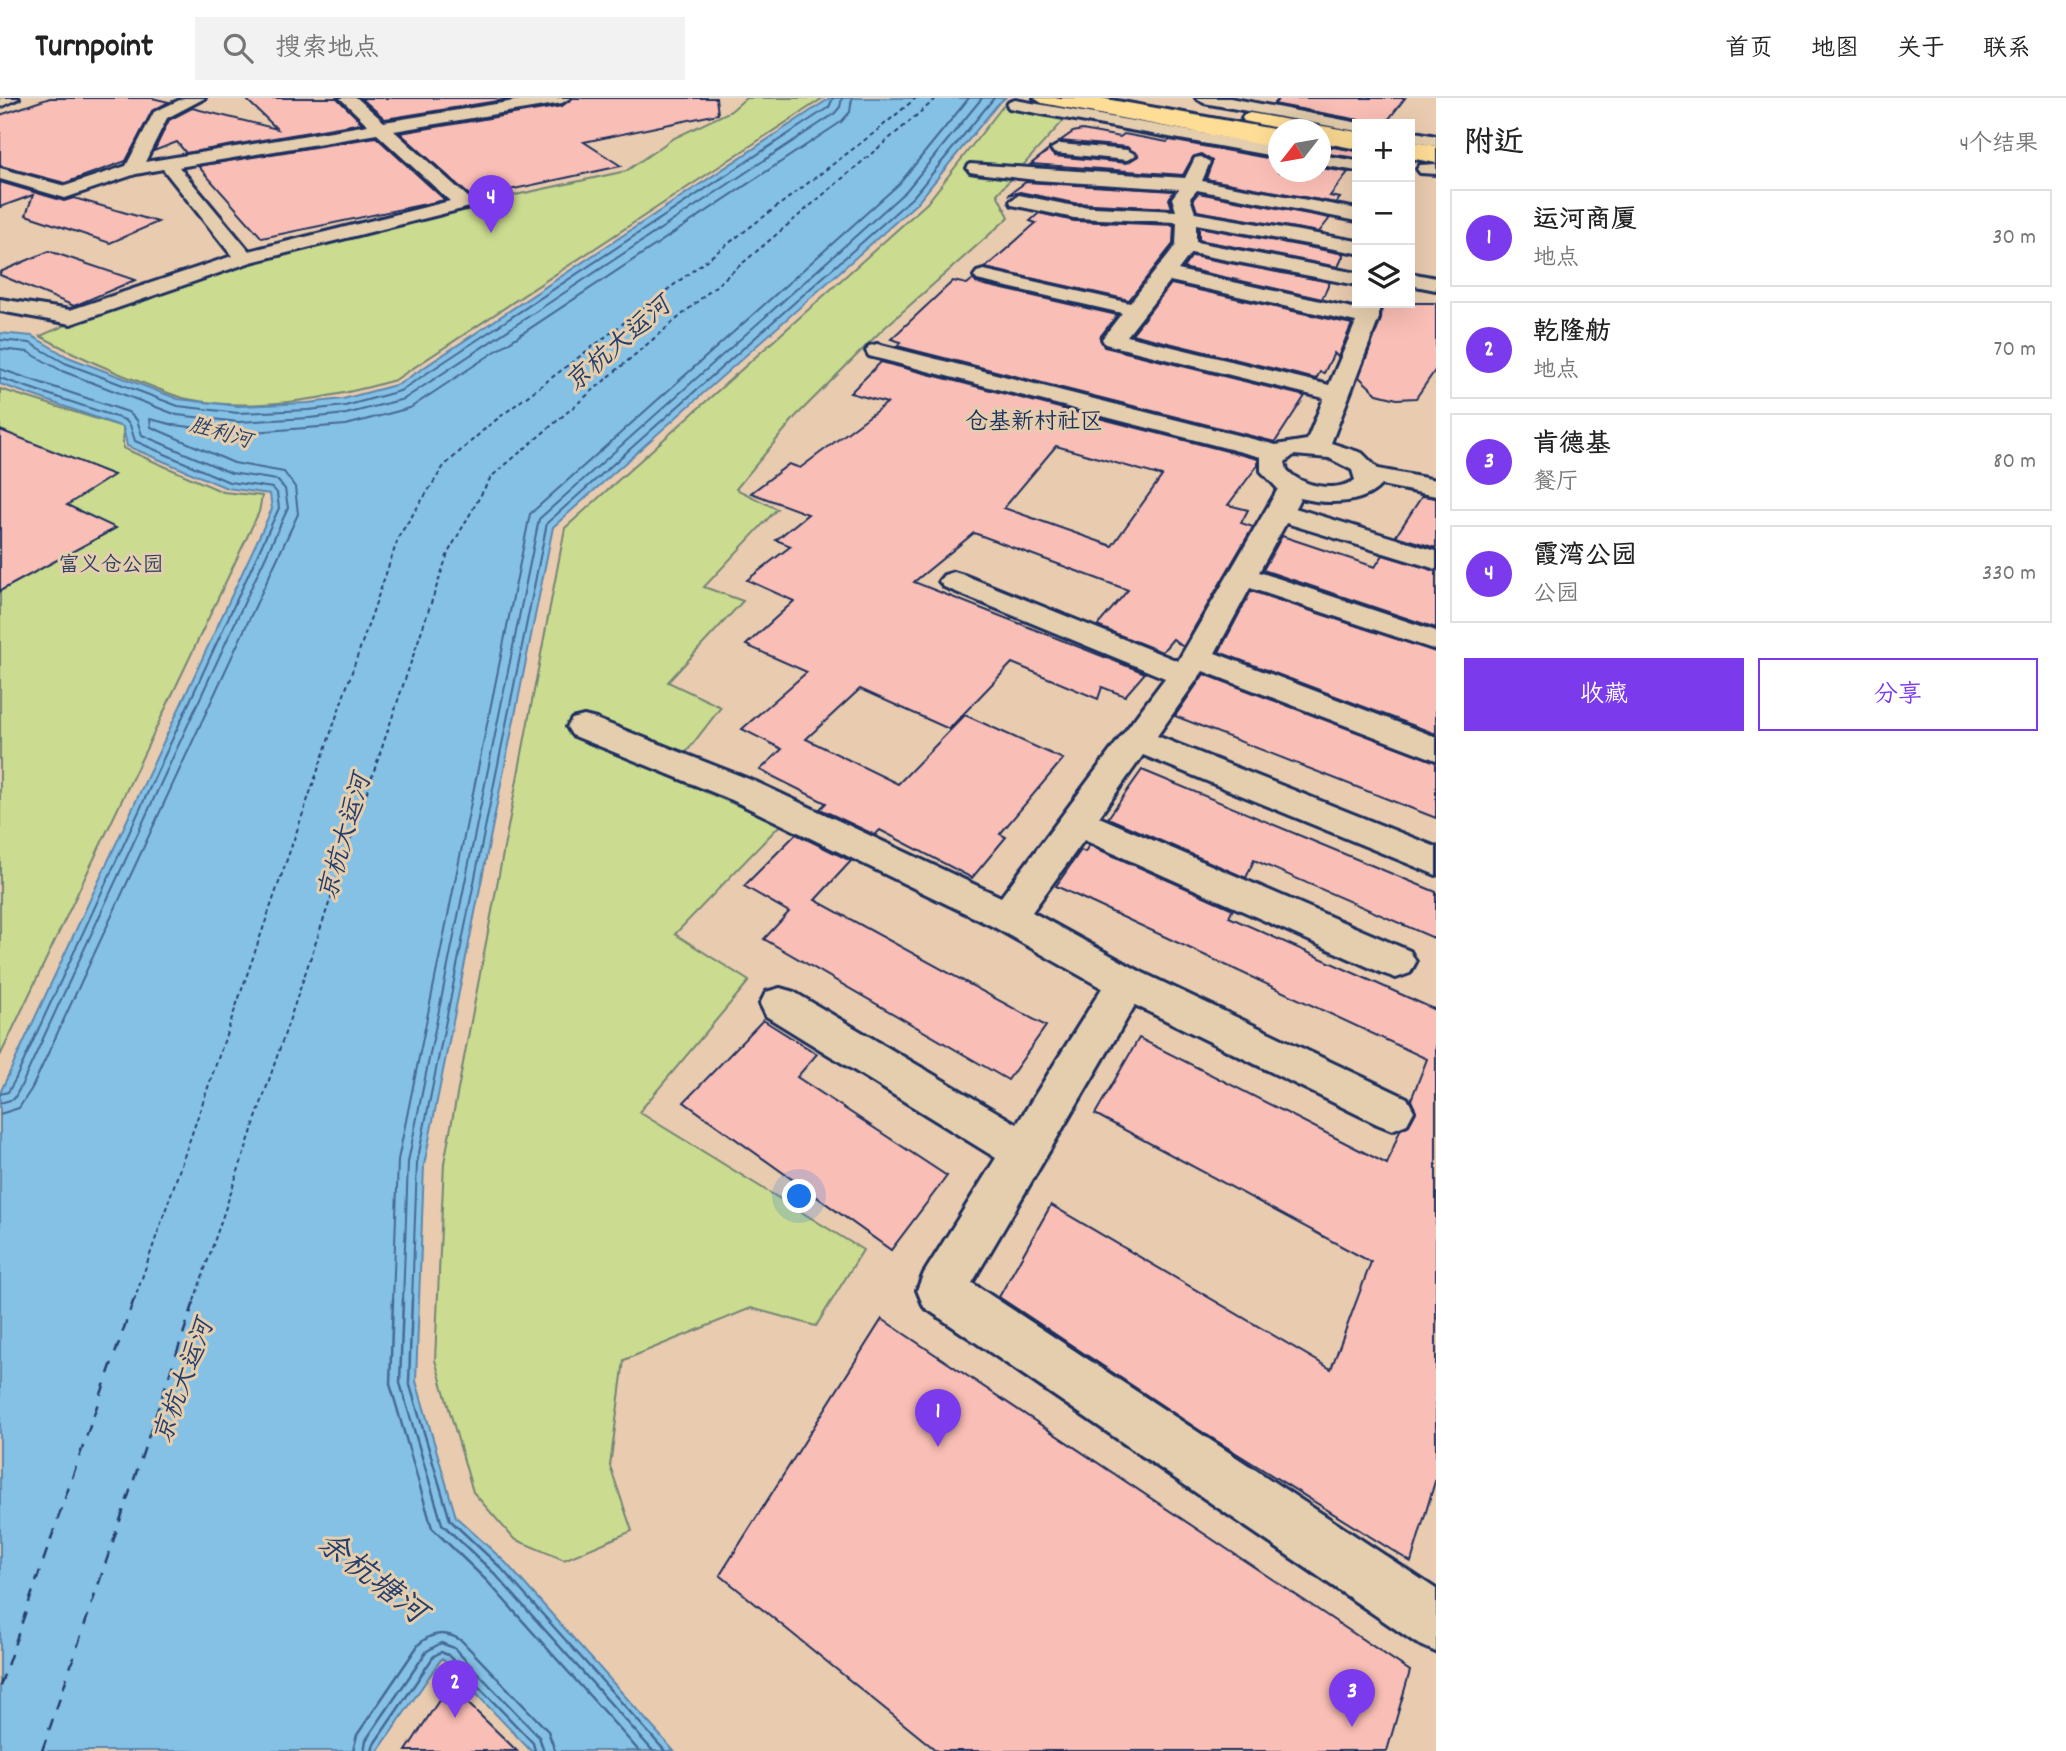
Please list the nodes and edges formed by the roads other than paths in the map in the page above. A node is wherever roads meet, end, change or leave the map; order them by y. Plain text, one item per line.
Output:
1 (11, 98) edge
2 (197, 98) edge
3 (348, 98) edge
4 (562, 98) edge
5 (1042, 98) edge
6 (1074, 98) edge
7 (1109, 98) edge
8 (1140, 98) edge
9 (1204, 98) edge
10 (0, 102) edge
11 (1015, 105) dead end
12 (1352, 126) edge
13 (1268, 128) edge
14 (383, 129) junction
15 (1268, 129) edge
16 (1268, 133) edge
17 (1415, 137) edge
18 (1352, 138) edge
19 (1268, 141) edge
20 (1331, 141) edge
21 (1436, 141) edge
22 (1331, 143) edge
23 (1331, 144) edge
24 (1352, 144) edge
25 (1331, 146) edge
26 (1415, 147) edge
27 (1331, 148) edge
28 (1352, 148) edge
29 (1060, 149) dead end
30 (1268, 150) edge
31 (1436, 151) edge
32 (1352, 155) edge
33 (1415, 156) edge
34 (1150, 157) dead end
35 (1201, 162) dead end
36 (1352, 163) edge
37 (169, 164) junction
38 (1430, 166) edge
39 (976, 168) dead end
40 (133, 169) junction
41 (0, 173) edge
42 (1192, 184) junction
43 (1019, 201) dead end
44 (1352, 214) edge
45 (1187, 216) junction
46 (1186, 246) junction
47 (1352, 246) edge
48 (244, 258) junction
49 (1163, 273) junction
50 (984, 275) dead end
51 (1352, 278) edge
52 (1415, 280) edge
53 (1436, 284) edge
54 (0, 305) edge
55 (1135, 310) junction
56 (1368, 310) edge
57 (877, 351) dead end
58 (1338, 394) junction
59 (1316, 448) junction
60 (1277, 453) junction
61 (1369, 476) junction
62 (1436, 488) edge
63 (1286, 499) junction
64 (1436, 560) edge
65 (1243, 576) junction
66 (954, 581) dead end
67 (1436, 641) edge
68 (1191, 666) junction
69 (584, 727) dead end
70 (1137, 740) junction
71 (1436, 749) edge
72 (1077, 822) junction
73 (1436, 862) edge
74 (1008, 917) junction
75 (1396, 962) dead end
76 (1127, 984) junction
77 (780, 1004) dead end
78 (1392, 1111) dead end
79 (1025, 1152) junction
80 (1436, 1623) edge

1 - 10 street
2 - 40 street
3 - 14 street
4 - 14 street
5 - 19 main road
6 - 16 main road
7 - 13 main road
8 - 15 main road
9 - 12 street
11 - 30 street
14 - 37 street
14 - 48 street
17 - 21 street
18 - 20 main road
22 - 24 main road
23 - 28 main road
25 - 32 main road
26 - 31 main road
27 - 36 street
29 - 34 street
33 - 38 main road
35 - 42 street
37 - 40 street
37 - 48 street
39 - 42 street
40 - 41 street
42 - 44 street
42 - 45 street
43 - 45 street
45 - 46 street
45 - 47 street
46 - 49 street
46 - 51 street
48 - 54 street
49 - 55 street
49 - 56 street
50 - 55 street
52 - 53 street
55 - 58 street
56 - 58 street
57 - 60 street
58 - 59 street
59 - 60 street
59 - 61 street
60 - 63 street
61 - 62 street
61 - 63 street
63 - 64 street
63 - 65 street
65 - 67 street
65 - 68 street
66 - 68 street
68 - 70 street
68 - 71 street
69 - 74 street
70 - 72 street
70 - 73 street
72 - 74 street
72 - 75 street
74 - 76 street
76 - 78 street
76 - 79 street
77 - 79 street
79 - 80 street

